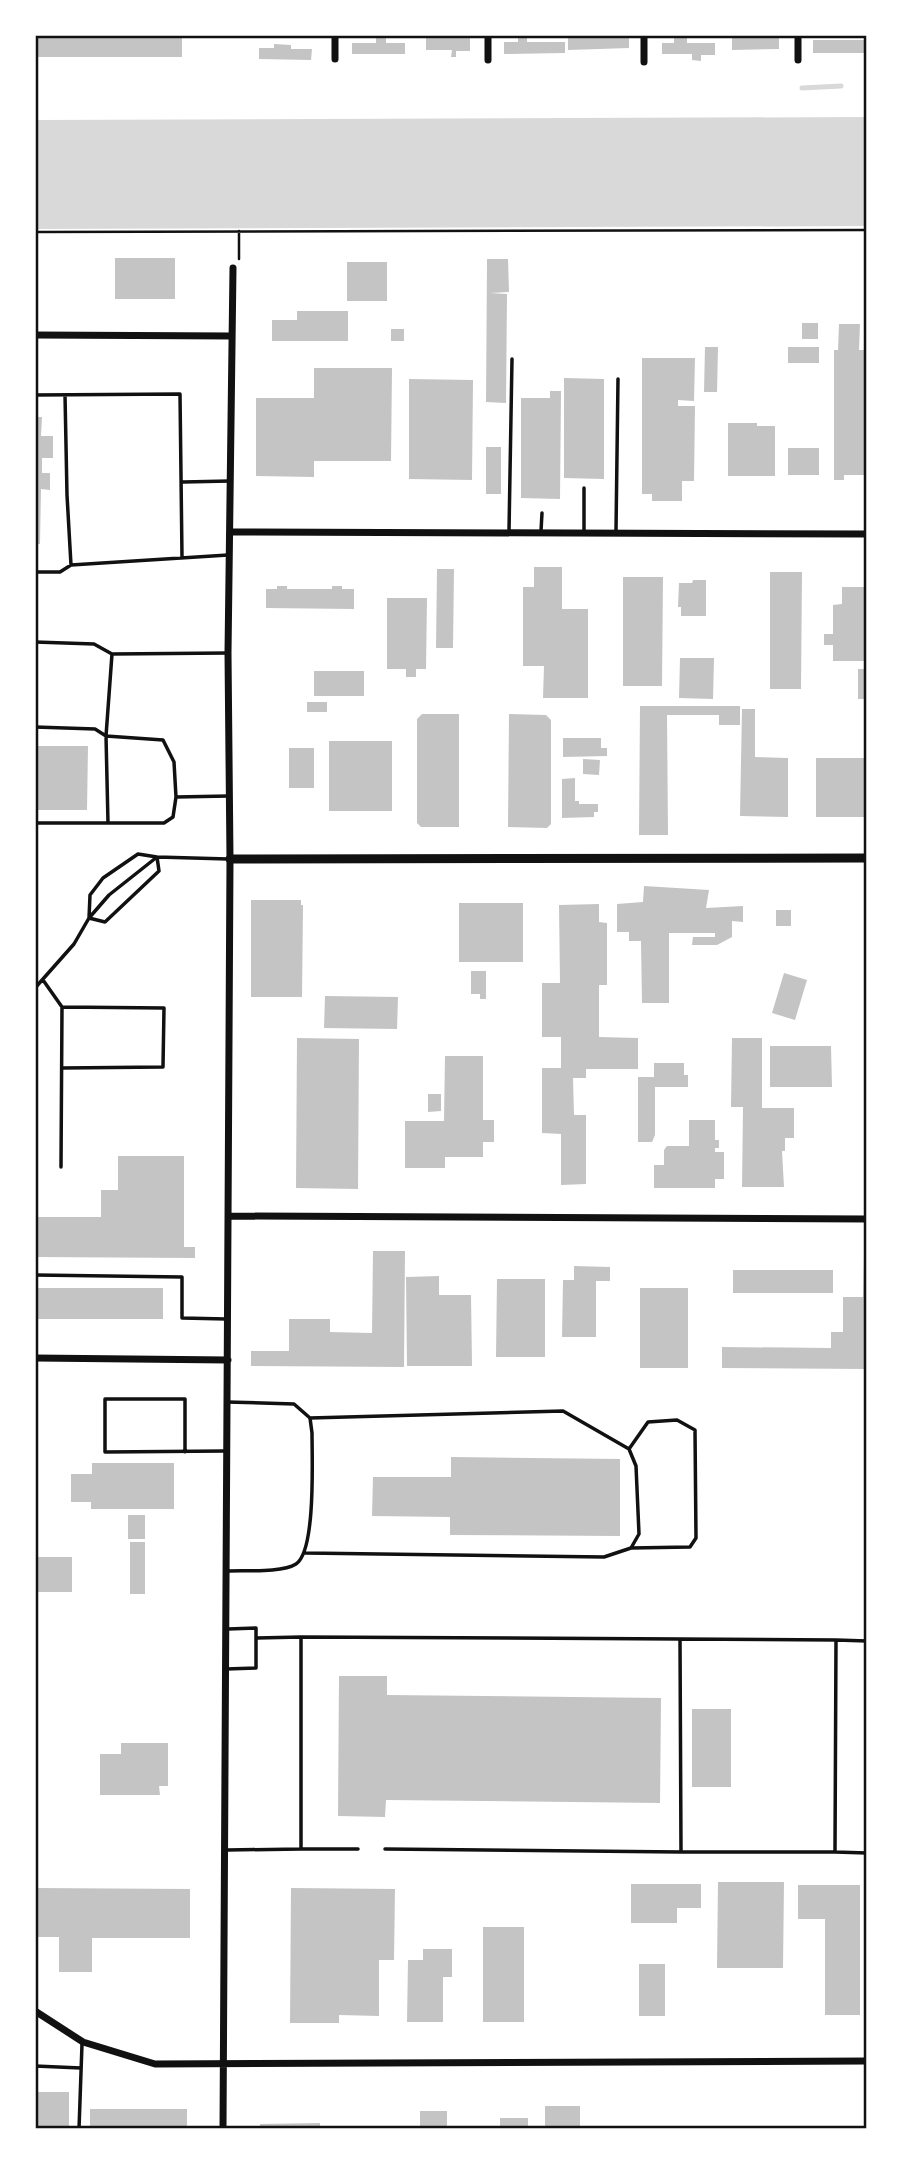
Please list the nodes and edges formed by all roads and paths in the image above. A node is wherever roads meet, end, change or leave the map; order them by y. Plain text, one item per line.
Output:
1 (335, 35) edge
2 (488, 35) edge
3 (644, 35) edge
4 (798, 35) edge
5 (335, 59) dead end
6 (488, 60) dead end
7 (798, 60) dead end
8 (644, 62) dead end
9 (867, 230) edge
10 (239, 231) junction
11 (35, 232) edge
12 (233, 268) joint
13 (35, 335) edge
14 (232, 336) junction
15 (512, 359) dead end
16 (618, 379) dead end
17 (35, 395) edge
18 (65, 395) junction
19 (230, 481) junction
20 (182, 482) junction
21 (584, 488) dead end
22 (541, 513) dead end
23 (230, 532) junction
24 (509, 533) junction
25 (541, 533) junction
26 (584, 533) junction
27 (616, 533) junction
28 (867, 534) edge
29 (230, 555) junction
30 (182, 557) junction
31 (71, 565) junction
32 (35, 572) edge
33 (35, 642) edge
34 (228, 653) junction
35 (112, 654) junction
36 (35, 727) edge
37 (106, 736) junction
38 (229, 796) junction
39 (176, 797) junction
40 (35, 823) edge
41 (108, 823) junction
42 (158, 857) junction
43 (867, 858) edge
44 (230, 859) junction
45 (89, 918) junction
46 (43, 980) junction
47 (35, 988) edge
48 (62, 1007) junction
49 (62, 1068) junction
50 (61, 1167) dead end
51 (229, 1216) junction
52 (867, 1219) edge
53 (35, 1275) edge
54 (228, 1319) junction
55 (35, 1358) edge
56 (228, 1360) junction
57 (227, 1402) junction
58 (310, 1418) junction
59 (629, 1450) junction
60 (227, 1451) junction
61 (185, 1452) junction
62 (631, 1548) junction
63 (305, 1553) junction
64 (226, 1570) junction
65 (226, 1629) junction
66 (301, 1636) junction
67 (257, 1638) junction
68 (680, 1639) junction
69 (836, 1640) junction
70 (867, 1642) edge
71 (226, 1669) junction
72 (301, 1849) junction
73 (358, 1849) dead end
74 (385, 1849) dead end
75 (225, 1850) junction
76 (681, 1852) junction
77 (835, 1852) junction
78 (867, 1853) edge
79 (35, 2011) edge
80 (83, 2042) junction
81 (867, 2061) edge
82 (223, 2064) junction
83 (35, 2066) edge
84 (81, 2067) junction
85 (79, 2129) edge
86 (223, 2129) edge

1 - 5 street
2 - 6 street
3 - 8 street
4 - 7 street
9 - 10 path
10 - 11 path
10 - 12 path
12 - 14 street
13 - 14 street
14 - 19 street
15 - 24 lane
16 - 27 lane
17 - 18 lane
18 - 20 lane
18 - 31 lane
19 - 20 lane
19 - 23 street
20 - 30 lane
21 - 26 lane
22 - 25 lane
23 - 24 street
23 - 29 street
24 - 25 street
25 - 26 street
26 - 27 street
27 - 28 street
29 - 30 lane
29 - 34 street
30 - 31 lane
31 - 32 lane
33 - 35 lane
34 - 35 lane
34 - 38 street
35 - 37 lane
36 - 37 lane
37 - 39 lane
37 - 41 lane
38 - 39 lane
38 - 44 street
39 - 41 lane
40 - 41 lane
42 - 44 lane
42 - 45 lane
42 - 45 lane
42 - 45 lane
43 - 44 street
44 - 51 street
45 - 46 lane
46 - 47 lane
46 - 48 lane
48 - 49 lane
48 - 49 lane
49 - 50 lane
51 - 52 street
51 - 54 street
53 - 54 lane
54 - 56 street
55 - 56 street
56 - 57 street
57 - 58 lane
57 - 60 street
58 - 59 lane
58 - 63 lane
59 - 62 lane
59 - 62 lane
60 - 61 lane
60 - 64 street
61 - 61 lane
62 - 63 lane
63 - 64 lane
64 - 65 street
65 - 67 lane
65 - 71 street
66 - 67 lane
66 - 68 lane
66 - 72 lane
67 - 71 lane
68 - 69 lane
68 - 76 lane
69 - 70 lane
69 - 77 lane
71 - 75 street
72 - 73 lane
72 - 75 lane
74 - 76 lane
75 - 82 street
76 - 77 lane
77 - 78 lane
79 - 80 street
80 - 82 street
80 - 84 lane
81 - 82 street
82 - 86 street
83 - 84 lane
84 - 85 lane

